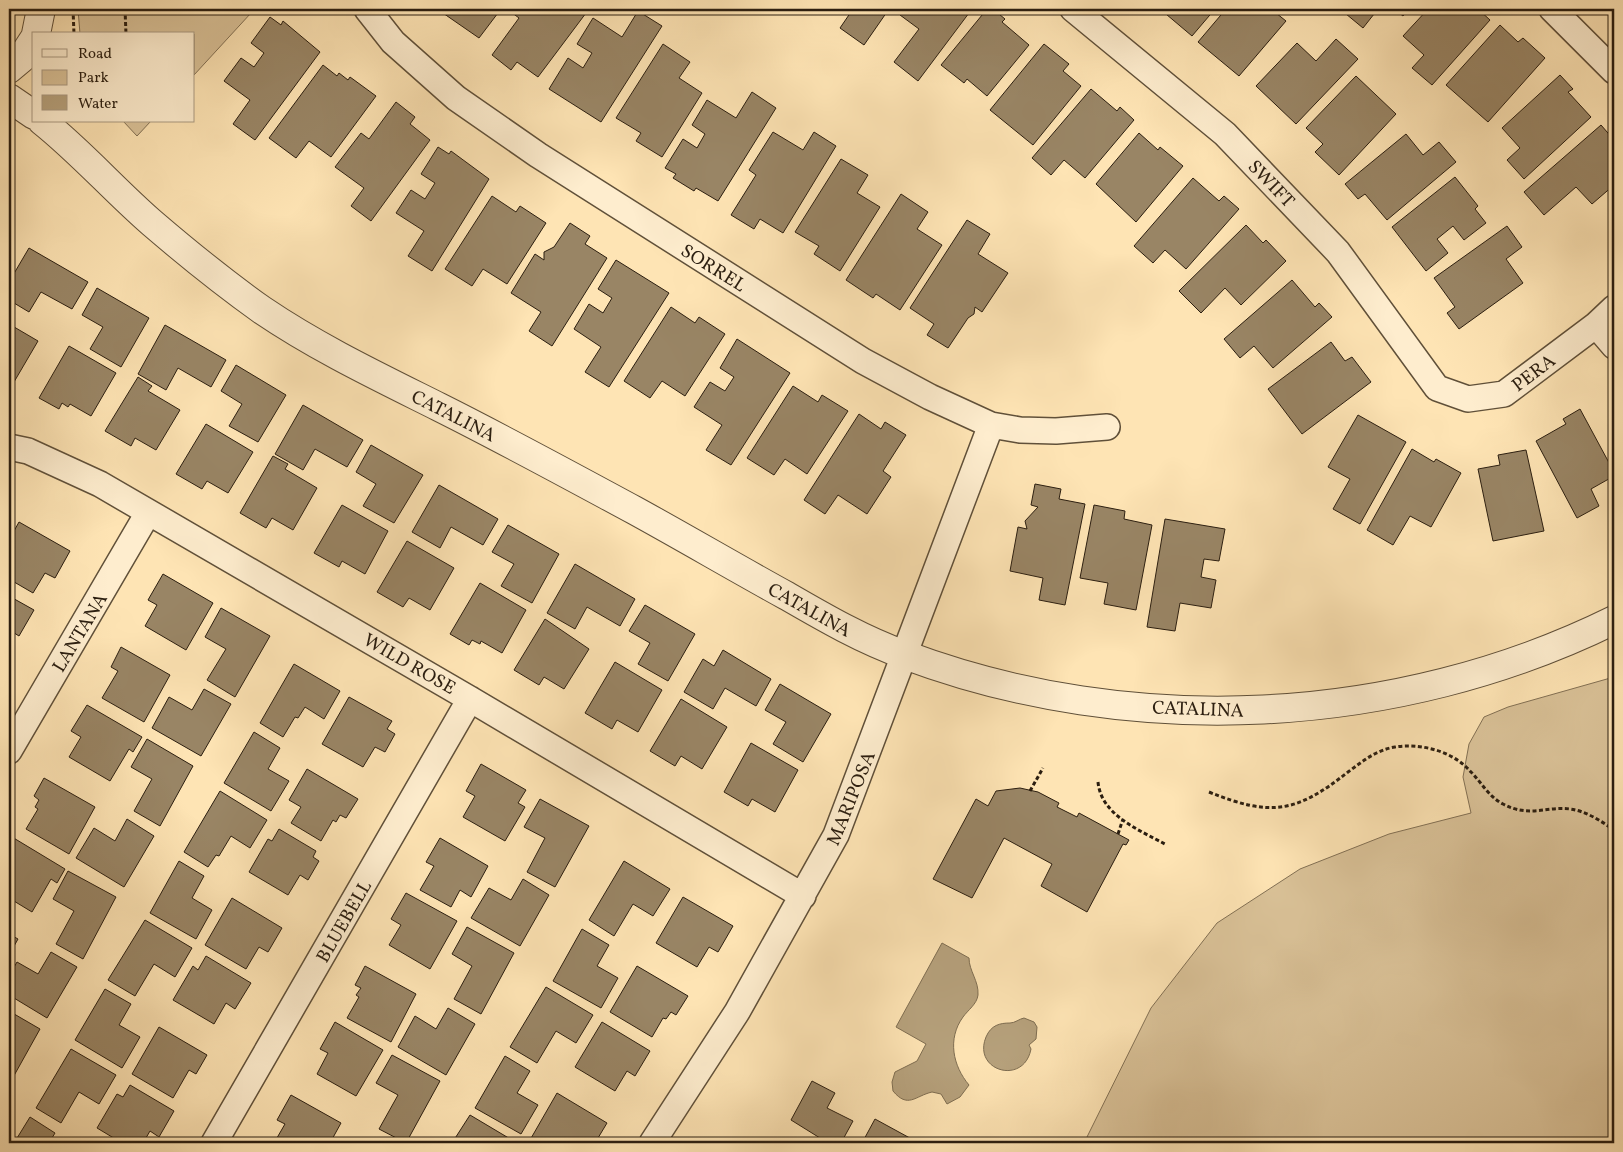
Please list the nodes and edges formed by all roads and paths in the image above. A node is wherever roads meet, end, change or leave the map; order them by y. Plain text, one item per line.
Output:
1 (73, 9) edge
2 (125, 9) edge
3 (367, 9) edge
4 (1073, 9) edge
5 (1552, 9) edge
6 (74, 32) edge
7 (126, 32) edge
8 (32, 39) edge
9 (9, 69) edge
10 (1614, 71) edge
11 (9, 98) edge
12 (32, 114) edge
13 (43, 122) edge
14 (64, 122) edge
15 (100, 174) junction
16 (1614, 308) edge
17 (1596, 325) junction
18 (1614, 346) edge
19 (1437, 388) joint
20 (991, 425) junction
21 (1106, 427) dead end
22 (9, 447) edge
23 (148, 513) junction
24 (1614, 620) edge
25 (904, 655) junction
26 (470, 699) junction
27 (9, 751) edge
28 (1043, 768) dead end
29 (1098, 782) dead end
30 (1030, 790) dead end
31 (1209, 792) dead end
32 (1123, 819) junction
33 (1614, 830) edge
34 (1118, 834) dead end
35 (1165, 844) dead end
36 (803, 896) junction
37 (214, 1143) edge
38 (652, 1143) edge

1 - 6 path
2 - 7 path
3 - 20 street, SORREL
4 - 19 street, SWIFT
5 - 10 street
8 - 9 street
11 - 12 street
13 - 15 street, CATALINA
14 - 15 street, CATALINA
15 - 25 street, CATALINA
16 - 17 street, PERA
17 - 18 street
17 - 19 street, PERA
20 - 21 street, SORREL
20 - 25 street, MARIPOSA
22 - 23 street, WILD ROSE
23 - 26 street, WILD ROSE
23 - 27 street, LANTANA
24 - 25 street, CATALINA
25 - 36 street, MARIPOSA
26 - 36 street, WILD ROSE
26 - 37 street, BLUEBELL
28 - 30 path
29 - 32 path
31 - 33 path
32 - 34 path
32 - 35 path
36 - 38 street, MARIPOSA

